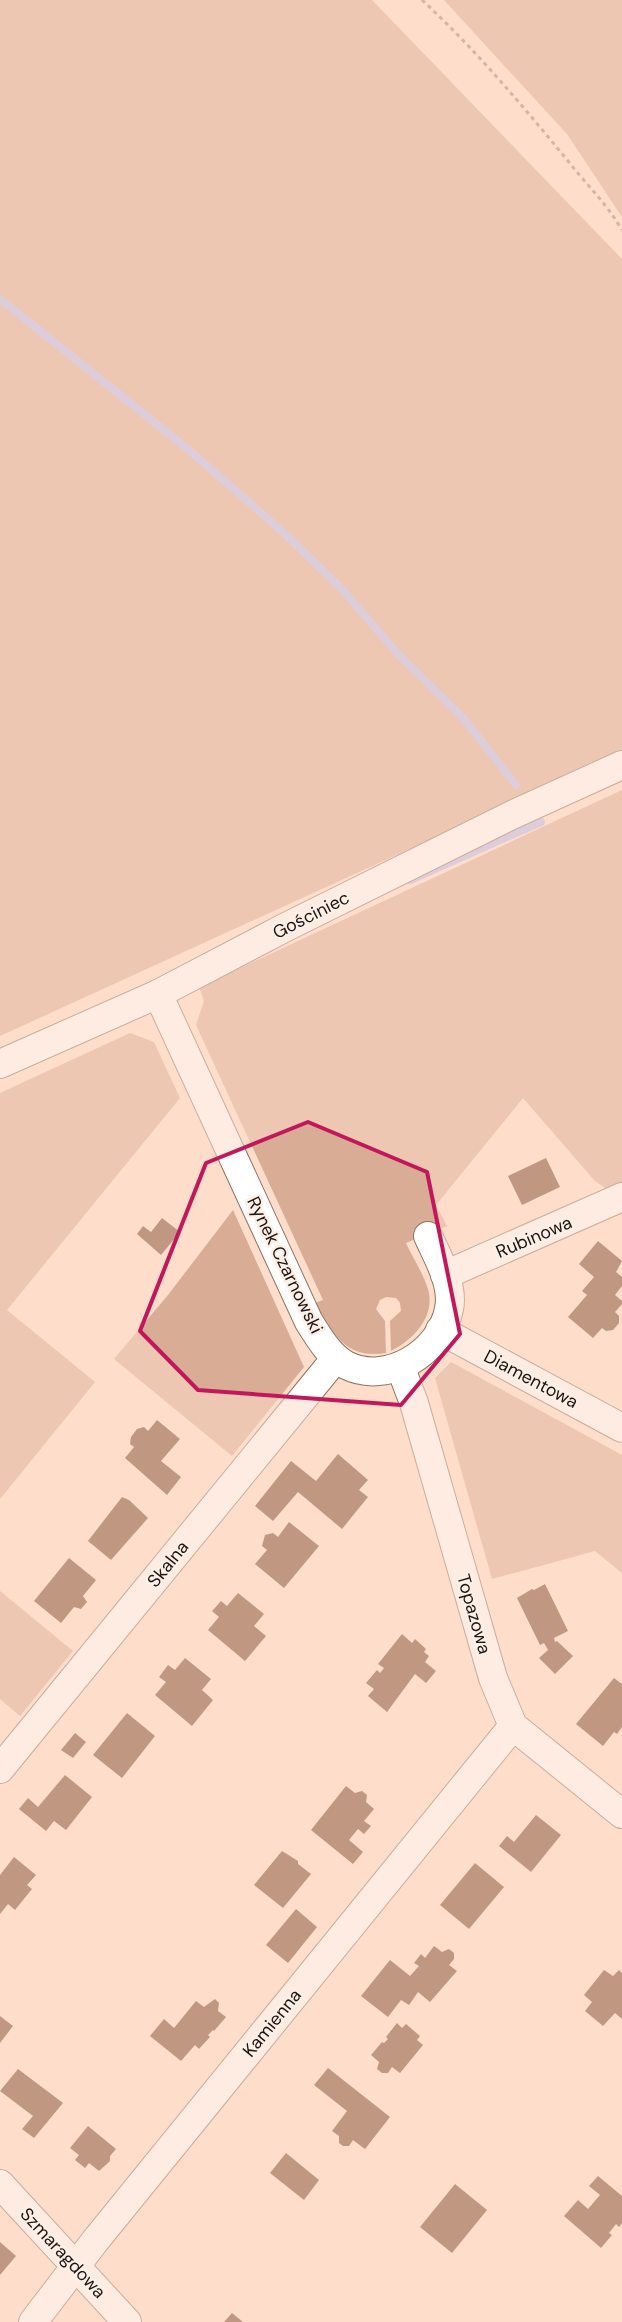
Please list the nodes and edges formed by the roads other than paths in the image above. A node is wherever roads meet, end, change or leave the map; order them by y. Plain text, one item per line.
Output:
1 (622, 765) edge
2 (158, 994) junction
3 (0, 1064) edge
4 (622, 1197) edge
5 (428, 1236) dead end
6 (445, 1275) junction
7 (440, 1330) junction
8 (336, 1358) junction
9 (400, 1366) junction
10 (622, 1428) edge
11 (514, 1726) junction
12 (0, 1769) edge
13 (622, 1814) edge
14 (0, 2184) edge
15 (77, 2267) junction
16 (33, 2322) edge
17 (127, 2322) edge

1 - 2 street, Gościniec
2 - 3 street, Gościniec
2 - 8 street, Rynek Czarnowski
4 - 6 street, Rubinowa
5 - 6 street, Rynek Czarnowski
6 - 7 street, Rynek Czarnowski
7 - 9 street, Rynek Czarnowski
7 - 10 street, Diamentowa
8 - 9 street, Rynek Czarnowski
8 - 12 street, Skalna
9 - 11 street, Topazowa
11 - 13 street, Topazowa
11 - 15 street, Kamienna
14 - 15 street, Szmaragdowa
15 - 16 street, Kamienna
15 - 17 street, Szmaragdowa

